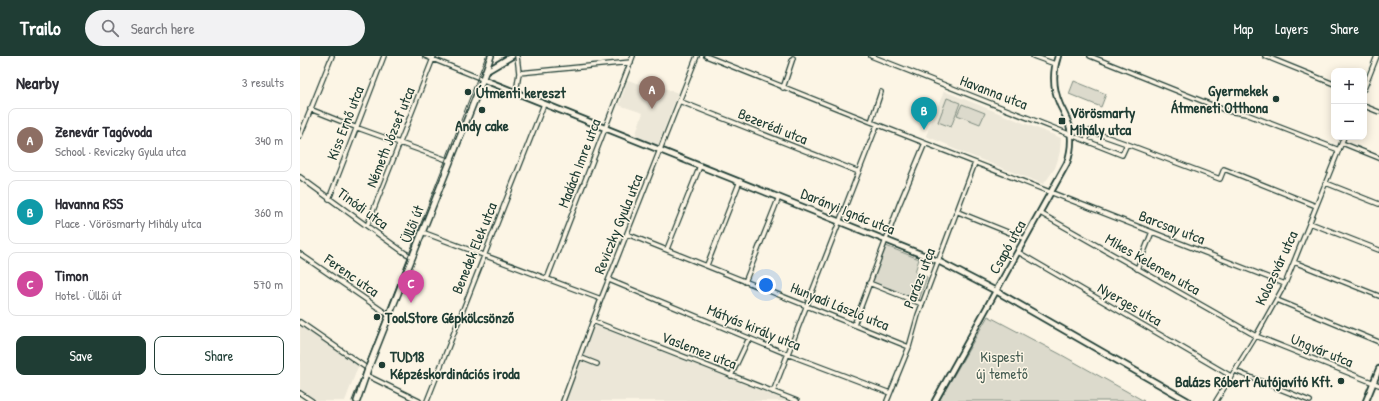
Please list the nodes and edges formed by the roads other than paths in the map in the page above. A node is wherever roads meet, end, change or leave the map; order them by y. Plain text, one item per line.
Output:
1 (332, 56) edge
2 (384, 56) edge
3 (425, 56) edge
4 (512, 56) edge
5 (517, 56) edge
6 (633, 56) edge
7 (697, 56) edge
8 (706, 56) edge
9 (871, 56) edge
10 (1033, 56) edge
11 (1058, 56) edge
12 (1090, 56) edge
13 (1265, 56) edge
14 (1377, 56) edge
15 (434, 58) edge
16 (490, 58) edge
17 (793, 58) dead end
18 (631, 62) junction
19 (1055, 64) junction
20 (496, 65) junction
21 (1374, 65) junction
22 (1379, 67) edge
23 (485, 72) junction
24 (519, 73) junction
25 (482, 79) junction
26 (1367, 82) edge
27 (1331, 83) edge
28 (783, 88) junction
29 (881, 92) dead end
30 (516, 93) junction
31 (679, 101) junction
32 (544, 104) junction
33 (1367, 107) edge
34 (310, 109) junction
35 (1379, 112) edge
36 (871, 122) junction
37 (877, 125) junction
38 (355, 127) junction
39 (606, 128) junction
40 (1071, 135) junction
41 (300, 136) edge
42 (1343, 140) edge
43 (1086, 141) junction
44 (924, 143) junction
45 (1342, 143) junction
46 (401, 144) junction
47 (1127, 144) junction
48 (660, 150) junction
49 (1339, 150) junction
50 (1379, 158) edge
51 (450, 161) junction
52 (975, 163) junction
53 (700, 166) junction
54 (859, 172) junction
55 (300, 177) edge
56 (740, 181) junction
57 (1326, 183) junction
58 (1051, 192) junction
59 (779, 197) junction
60 (329, 199) junction
61 (1379, 204) edge
62 (1316, 206) junction
63 (958, 212) junction
64 (1040, 213) junction
65 (839, 221) junction
66 (1310, 223) junction
67 (367, 226) junction
68 (422, 232) junction
69 (1152, 232) junction
70 (628, 234) junction
71 (1025, 239) junction
72 (886, 240) junction
73 (667, 249) junction
74 (1379, 250) edge
75 (1018, 252) junction
76 (300, 254) edge
77 (484, 255) junction
78 (413, 257) junction
79 (938, 261) junction
80 (1294, 262) junction
81 (707, 265) junction
82 (1137, 269) junction
83 (547, 279) junction
84 (609, 280) junction
85 (746, 282) junction
86 (869, 283) junction
87 (1285, 284) junction
88 (996, 291) junction
89 (1379, 296) edge
90 (601, 299) junction
91 (1277, 300) junction
92 (922, 304) junction
93 (806, 306) junction
94 (390, 316) junction
95 (300, 322) edge
96 (593, 322) junction
97 (854, 325) junction
98 (1256, 336) junction
99 (749, 338) junction
100 (1379, 342) edge
101 (909, 347) junction
102 (787, 354) junction
103 (579, 358) junction
104 (596, 364) dead end
105 (368, 369) junction
106 (1379, 369) edge
107 (1235, 371) junction
108 (366, 375) junction
109 (731, 376) junction
110 (1231, 376) junction
111 (1373, 383) junction
112 (1379, 385) edge
113 (773, 392) junction
114 (300, 393) edge
115 (890, 393) junction
116 (312, 401) edge
117 (357, 401) edge
118 (419, 401) edge
119 (427, 401) edge
120 (563, 401) edge
121 (797, 401) edge
122 (887, 401) edge
123 (935, 401) edge
124 (1188, 401) edge
125 (1216, 401) edge
126 (1310, 401) edge
127 (1366, 401) edge

1 - 34 street
2 - 38 street, Kiss Ernő utca
3 - 15 street
4 - 20 street
5 - 24 street
6 - 18 street, Madách Imre utca
7 - 31 street, Reviczky Gyula utca
8 - 28 street
9 - 40 street, Havanna utca
10 - 19 street
11 - 19 street
12 - 49 street
13 - 27 street
14 - 21 street
15 - 25 street
15 - 46 street, Németh József utca
16 - 20 street
16 - 23 main road, Üllői út
17 - 28 street
18 - 24 street
18 - 39 street, Madách Imre utca
19 - 40 street
20 - 23 street
21 - 22 street
21 - 26 street
23 - 25 main road, Üllői út
24 - 30 street
25 - 30 street, Darányi Ignác utca
25 - 51 main road, Üllői út
28 - 36 street
29 - 36 street
30 - 32 street, Darányi Ignác utca
31 - 48 street, Reviczky Gyula utca
31 - 54 street, Bezerédi utca
32 - 39 street, Darányi Ignác utca
32 - 77 street, Benedek Elek utca
33 - 35 street
34 - 38 street
34 - 41 street
36 - 37 street
37 - 44 street
37 - 54 street
38 - 46 street
38 - 60 street, Kiss Ernő utca
39 - 48 street, Darányi Ignác utca
39 - 83 street, Madách Imre utca
40 - 43 street, Havanna utca
40 - 58 street, Csapó utca
42 - 45 street, Kolozsvár utca
43 - 47 street
43 - 47 street, Havanna utca
44 - 52 street
44 - 72 street
45 - 49 street, Kolozsvár utca
45 - 50 street
46 - 51 street
46 - 67 street, Németh József utca
47 - 62 street
48 - 53 street, Darányi Ignác utca
48 - 70 street, Reviczky Gyula utca
49 - 57 street, Kolozsvár utca
51 - 68 main road, Üllői út
52 - 58 street
52 - 63 street, Parázs utca
53 - 56 street, Darányi Ignác utca
53 - 73 street
54 - 65 street
55 - 60 street, Tinódi utca
56 - 59 street, Darányi Ignác utca
56 - 81 street
57 - 61 street
57 - 62 street, Kolozsvár utca
58 - 64 street, Csapó utca
58 - 69 street, Barcsay utca
59 - 65 street, Darányi Ignác utca
59 - 85 street
60 - 67 street, Tinódi utca
62 - 66 street, Kolozsvár utca
63 - 71 street
63 - 79 street, Parázs utca
64 - 71 street, Csapó utca
64 - 82 street, Mikes Kelemen utca
65 - 72 street, Darányi Ignác utca
65 - 93 street
66 - 74 street
66 - 80 street, Kolozsvár utca
67 - 78 street, Tinódi utca
68 - 77 street
68 - 78 main road, Üllői út
69 - 82 street
69 - 87 street, Barcsay utca
70 - 73 street, Hunyadi László utca
70 - 84 street, Reviczky Gyula utca
71 - 75 street, Csapó utca
72 - 79 street, Darányi Ignác utca
72 - 86 street
73 - 81 street, Hunyadi László utca
75 - 88 street, Csapó utca
75 - 110 street, Nyerges utca
76 - 94 street, Ferenc utca
77 - 83 street
77 - 119 street, Benedek Elek utca
78 - 94 main road, Üllői út
79 - 88 street, Darányi Ignác utca
79 - 92 street, Parázs utca
80 - 87 street, Kolozsvár utca
80 - 89 street
81 - 85 street, Hunyadi László utca
82 - 98 street, Mikes Kelemen utca
83 - 90 street
84 - 90 street, Reviczky Gyula utca
84 - 99 street, Mátyás király utca
85 - 93 street, Hunyadi László utca
86 - 92 street
86 - 97 street
87 - 91 street, Kolozsvár utca
88 - 123 street, Csapó utca
88 - 124 street, Darányi Ignác utca
90 - 96 street, Reviczky Gyula utca
91 - 98 street, Kolozsvár utca
91 - 100 street
92 - 101 street, Parázs utca
93 - 97 street, Hunyadi László utca
93 - 102 street
94 - 105 main road, Üllői út
95 - 105 street
96 - 103 street, Reviczky Gyula utca
96 - 109 street, Vaslemez utca
97 - 101 street, Hunyadi László utca
98 - 107 street, Kolozsvár utca
98 - 111 street, Ungvár utca
99 - 102 street, Mátyás király utca
99 - 109 street
101 - 115 street, Parázs utca
102 - 113 street
102 - 115 street, Mátyás király utca
103 - 104 street
103 - 120 street, Reviczky Gyula utca
105 - 108 main road, Üllői út
106 - 111 street
107 - 110 street, Kolozsvár utca
107 - 126 street
108 - 117 main road, Üllői út
108 - 118 street
109 - 113 street, Vaslemez utca
110 - 125 street, Kolozsvár utca
111 - 112 street, Ungvár utca
111 - 127 street
113 - 121 street, Vaslemez utca
114 - 116 street
115 - 122 street, Parázs utca

